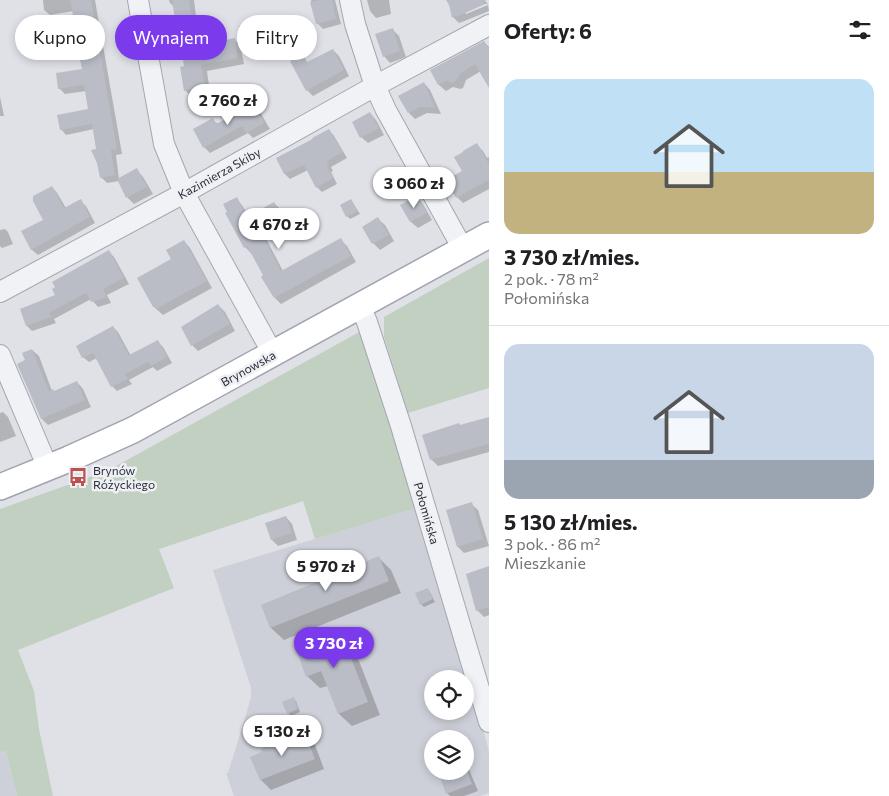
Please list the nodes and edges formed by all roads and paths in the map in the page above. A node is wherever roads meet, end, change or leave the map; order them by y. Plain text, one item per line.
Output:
1 (138, 0) edge
2 (350, 0) edge
3 (489, 25) edge
4 (375, 86) junction
5 (184, 193) junction
6 (489, 235) edge
7 (463, 250) junction
8 (0, 292) edge
9 (360, 306) junction
10 (0, 354) edge
11 (273, 354) junction
12 (48, 468) junction
13 (0, 487) edge
14 (489, 722) edge

1 - 5 street
2 - 4 street
3 - 4 street, Kazimierza Skiby
4 - 5 street, Kazimierza Skiby
4 - 7 street
5 - 8 street, Kazimierza Skiby
5 - 11 street
6 - 7 main road, Brynowska
7 - 9 main road, Brynowska
9 - 11 main road, Brynowska
9 - 14 street, Połomińska
10 - 12 street
11 - 12 main road, Brynowska
12 - 13 main road, Brynowska

